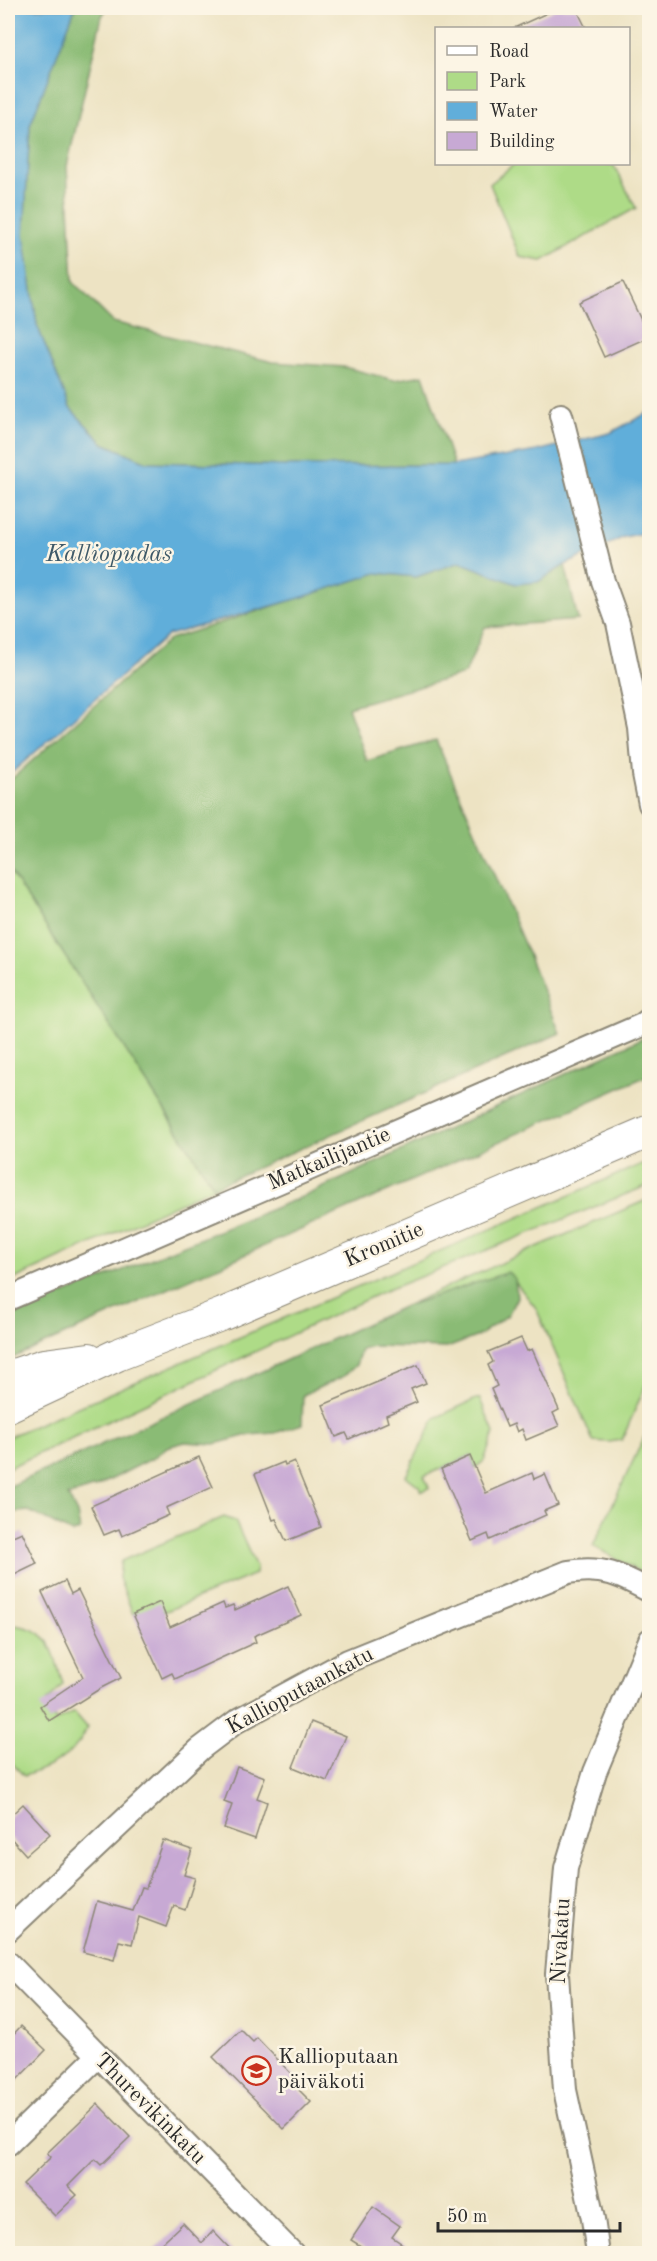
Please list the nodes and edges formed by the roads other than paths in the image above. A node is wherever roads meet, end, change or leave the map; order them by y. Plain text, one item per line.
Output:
1 (561, 415) dead end
2 (650, 804) edge
3 (650, 1019) edge
4 (650, 1131) edge
5 (8, 1299) edge
6 (117, 1355) junction
7 (8, 1377) edge
8 (8, 1406) edge
9 (650, 1592) edge
10 (650, 1640) edge
11 (8, 1930) edge
12 (8, 1963) edge
13 (98, 2056) junction
14 (8, 2144) edge
15 (293, 2253) edge
16 (598, 2253) edge

1 - 2 street
3 - 5 street, Matkailijantie
4 - 6 main road, Kromitie
6 - 7 main road, Kromitie
6 - 8 main road, Kromitie
9 - 11 street, Kallioputaankatu
10 - 16 street, Nivakatu
12 - 13 street, Thurevikinkatu
13 - 14 street
13 - 15 street, Thurevikinkatu

